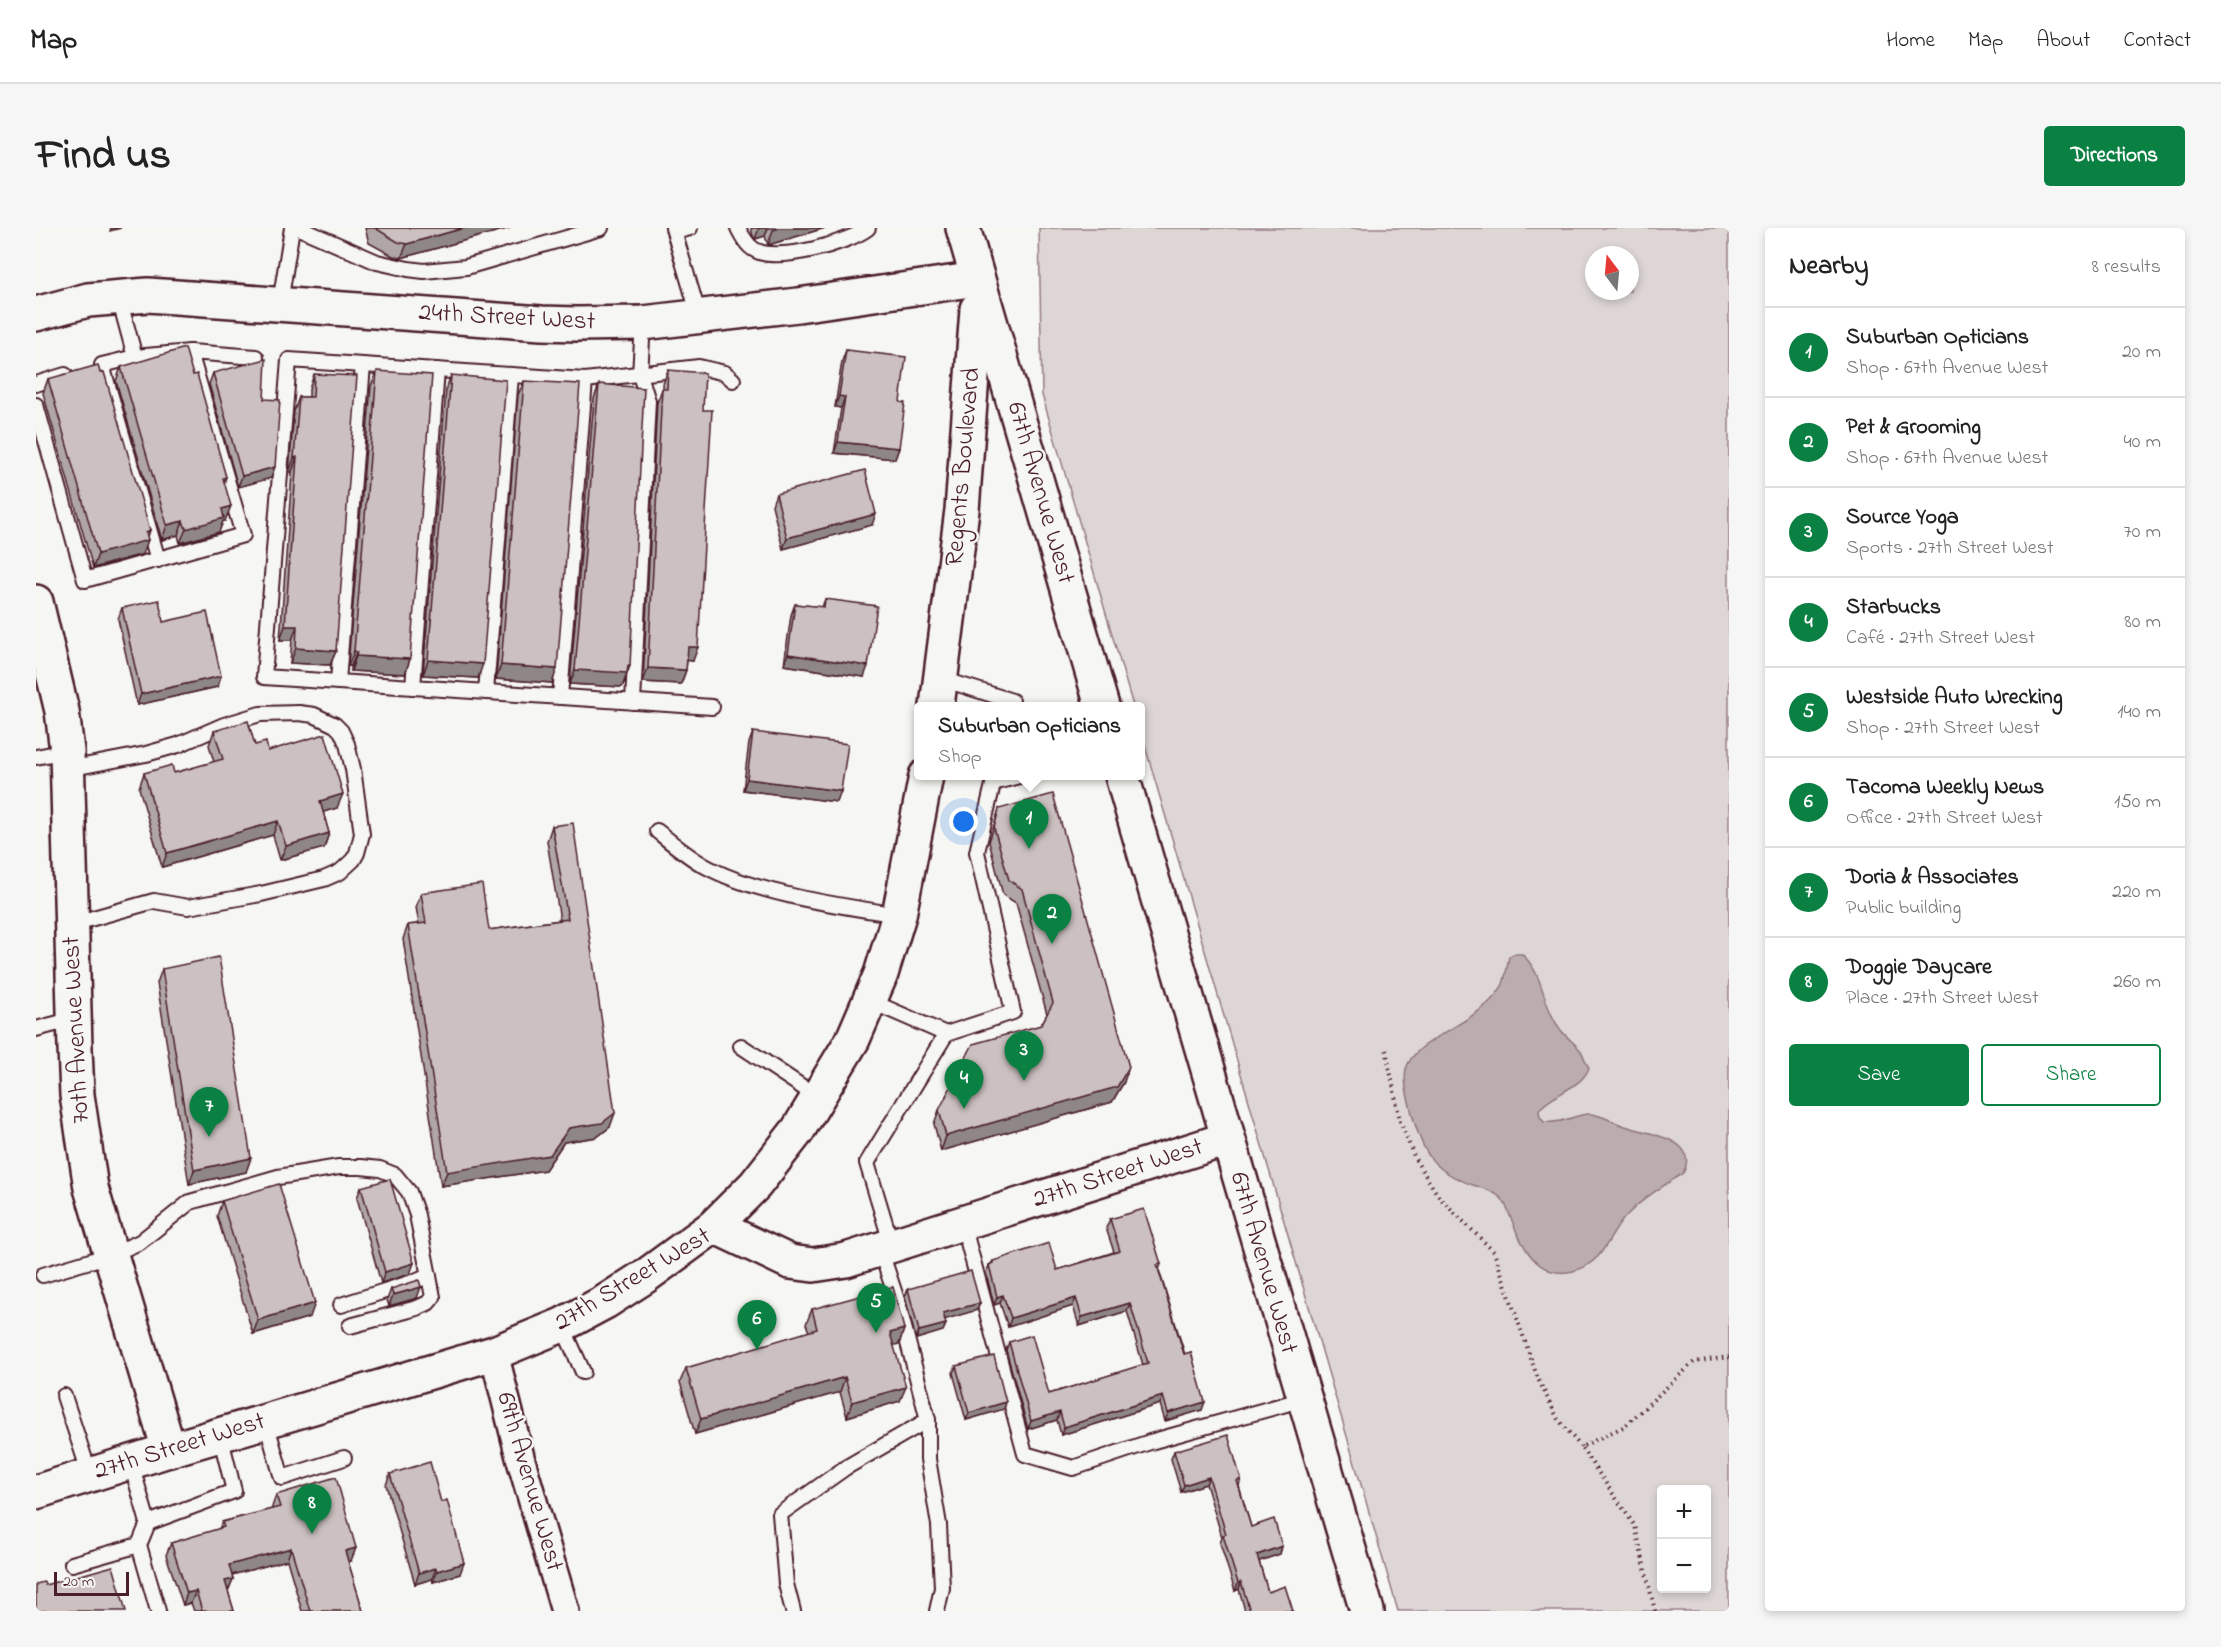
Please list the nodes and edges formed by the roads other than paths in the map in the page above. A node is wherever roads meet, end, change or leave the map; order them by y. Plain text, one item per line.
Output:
1 (292, 228) edge
2 (299, 228) edge
3 (601, 228) edge
4 (690, 228) edge
5 (738, 228) edge
6 (868, 228) edge
7 (963, 228) edge
8 (987, 228) edge
9 (674, 230) edge
10 (977, 279) junction
11 (118, 296) junction
12 (280, 303) junction
13 (36, 314) edge
14 (699, 316) junction
15 (643, 322) junction
16 (190, 352) junction
17 (135, 357) junction
18 (256, 357) dead end
19 (363, 365) junction
20 (92, 368) junction
21 (437, 370) junction
22 (511, 375) junction
23 (640, 375) junction
24 (585, 380) junction
25 (733, 380) dead end
26 (36, 384) edge
27 (36, 405) edge
28 (158, 560) junction
29 (36, 602) edge
30 (338, 682) junction
31 (413, 687) junction
32 (486, 692) junction
33 (940, 693) edge
34 (560, 697) junction
35 (633, 702) junction
36 (1012, 702) edge
37 (1101, 702) edge
38 (712, 707) dead end
39 (57, 759) edge
40 (925, 780) edge
41 (994, 780) edge
42 (1123, 780) edge
43 (657, 831) dead end
44 (899, 915) junction
45 (72, 924) junction
46 (870, 1001) junction
47 (74, 1019) junction
48 (36, 1029) edge
49 (946, 1034) junction
50 (741, 1046) dead end
51 (819, 1098) junction
52 (1227, 1139) junction
53 (963, 1224) junction
54 (714, 1226) junction
55 (886, 1247) junction
56 (110, 1255) junction
57 (43, 1275) dead end
58 (429, 1275) junction
59 (341, 1305) dead end
60 (562, 1325) junction
61 (350, 1326) dead end
62 (494, 1353) junction
63 (583, 1372) dead end
64 (64, 1396) dead end
65 (1304, 1399) junction
66 (928, 1420) junction
67 (266, 1421) junction
68 (220, 1434) junction
69 (169, 1450) junction
70 (344, 1458) dead end
71 (131, 1463) junction
72 (90, 1475) junction
73 (36, 1492) edge
74 (148, 1523) junction
75 (139, 1545) junction
76 (72, 1564) dead end
77 (158, 1611) edge
78 (565, 1611) edge
79 (793, 1611) edge
80 (937, 1611) edge
81 (1367, 1611) edge

1 - 12 lane
2 - 3 lane
4 - 9 lane
5 - 6 lane
7 - 10 street
8 - 10 street, Regents Boulevard
9 - 14 lane
10 - 14 street, 24th Street West
10 - 33 street, Regents Boulevard
10 - 37 street, 67th Avenue West
11 - 12 street, 24th Street West
11 - 13 street, 24th Street West
11 - 17 lane
12 - 15 street, 24th Street West
14 - 15 street, 24th Street West
15 - 23 lane
16 - 17 lane
16 - 18 lane
16 - 28 lane
17 - 20 lane
19 - 21 lane
19 - 30 lane
19 - 30 lane
20 - 26 lane
20 - 28 lane
21 - 22 lane
21 - 31 lane
22 - 24 lane
22 - 32 lane
23 - 24 lane
23 - 25 lane
23 - 35 lane
24 - 34 lane
27 - 28 lane
29 - 39 street, 70th Avenue West
30 - 31 lane
31 - 32 lane
32 - 34 lane
33 - 36 lane
34 - 35 lane
35 - 38 lane
39 - 45 street, 70th Avenue West
39 - 45 lane
40 - 44 street
41 - 49 lane
42 - 52 street, 67th Avenue West
43 - 44 lane
44 - 46 street
45 - 47 street, 70th Avenue West
46 - 49 lane
46 - 51 street
47 - 48 lane
47 - 56 street, 70th Avenue West
49 - 55 lane
50 - 51 lane
51 - 54 street
52 - 53 street, 27th Street West
52 - 65 street, 67th Avenue West
53 - 55 street, 27th Street West
53 - 65 lane
54 - 55 street, 27th Street West
54 - 60 street, 27th Street West
55 - 66 lane
56 - 57 lane
56 - 58 lane
56 - 69 street, 70th Avenue West
58 - 59 lane
58 - 61 lane
60 - 62 street, 27th Street West
60 - 63 lane
62 - 67 street, 27th Street West
62 - 78 street, 69th Avenue West
64 - 72 lane
65 - 81 street, 67th Avenue West
66 - 79 lane
66 - 80 lane
67 - 68 street, 27th Street West
67 - 70 lane
68 - 69 street, 27th Street West
68 - 74 lane
69 - 71 street, 27th Street West
71 - 72 street, 27th Street West
71 - 74 lane
72 - 73 street, 27th Street West
74 - 75 lane
75 - 76 lane
75 - 77 lane

